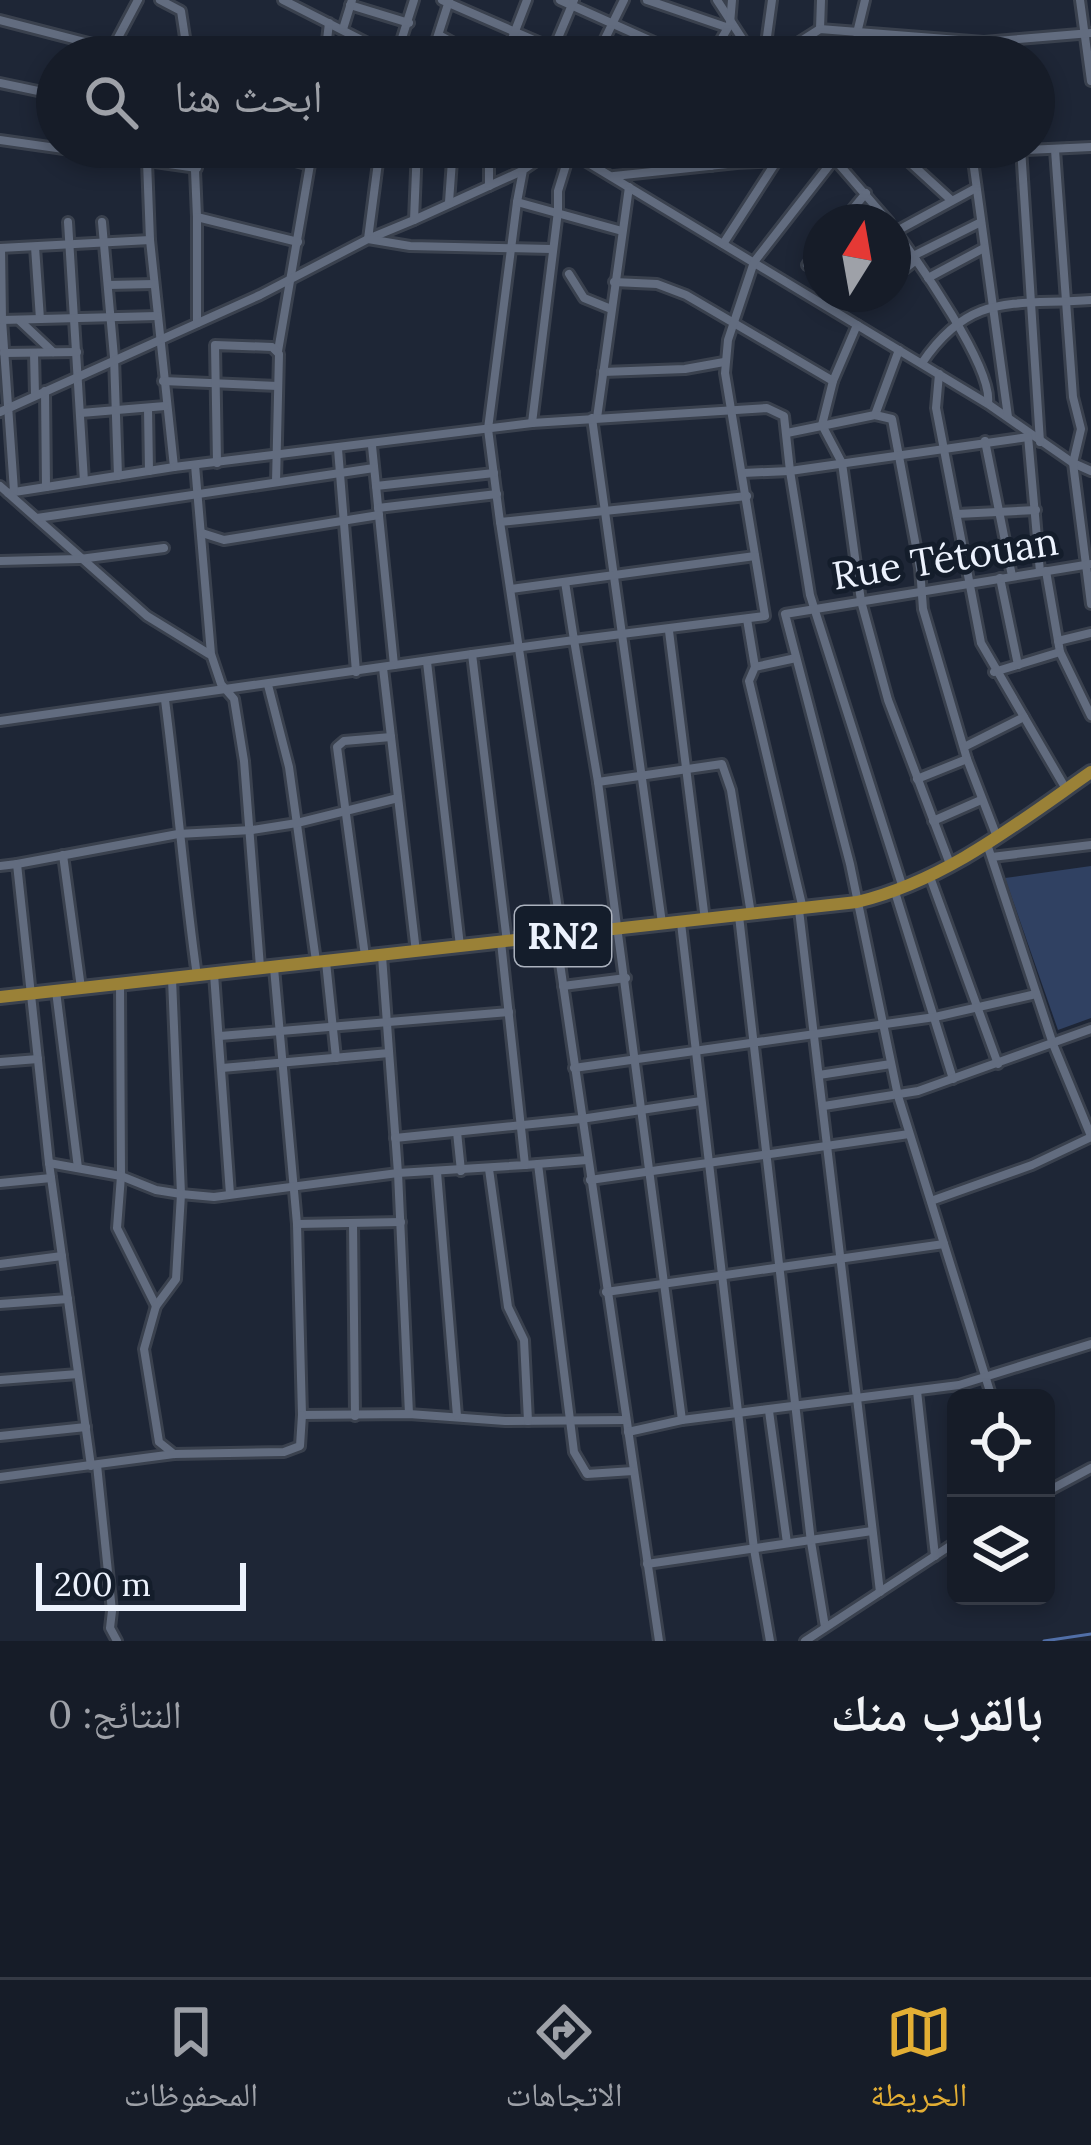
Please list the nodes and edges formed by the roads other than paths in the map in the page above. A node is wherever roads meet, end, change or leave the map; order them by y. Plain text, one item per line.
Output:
1 (138, 0) edge
2 (160, 0) edge
3 (283, 0) edge
4 (414, 0) edge
5 (527, 0) edge
6 (560, 0) edge
7 (624, 0) edge
8 (647, 0) edge
9 (717, 0) edge
10 (732, 0) edge
11 (772, 0) edge
12 (821, 0) edge
13 (865, 0) edge
14 (1080, 0) edge
15 (447, 1) edge
16 (351, 3) edge
17 (573, 3) edge
18 (0, 20) edge
19 (329, 22) junction
20 (613, 22) junction
21 (409, 23) junction
22 (728, 26) junction
23 (343, 29) junction
24 (820, 29) junction
25 (514, 30) junction
26 (857, 32) junction
27 (1088, 33) edge
28 (439, 35) edge
29 (54, 36) edge
30 (120, 36) edge
31 (185, 36) edge
32 (327, 36) edge
33 (356, 36) edge
34 (404, 36) edge
35 (512, 36) edge
36 (524, 36) edge
37 (558, 36) edge
38 (606, 36) edge
39 (643, 36) edge
40 (723, 36) edge
41 (736, 36) edge
42 (767, 36) edge
43 (809, 36) edge
44 (911, 36) edge
45 (1055, 36) edge
46 (1091, 81) edge
47 (0, 83) edge
48 (36, 90) edge
49 (0, 140) edge
50 (36, 145) edge
51 (1091, 147) edge
52 (1055, 150) joint
53 (147, 168) edge
54 (197, 168) edge
55 (310, 168) edge
56 (377, 168) edge
57 (416, 168) edge
58 (451, 168) edge
59 (489, 168) edge
60 (527, 168) edge
61 (560, 168) edge
62 (598, 168) edge
63 (691, 168) edge
64 (772, 168) edge
65 (828, 168) edge
66 (845, 168) edge
67 (916, 168) edge
68 (974, 168) edge
69 (1023, 168) edge
70 (523, 170) junction
71 (613, 176) junction
72 (489, 186) junction
73 (629, 186) junction
74 (976, 188) junction
75 (866, 193) junction
76 (951, 200) junction
77 (449, 202) junction
78 (517, 202) junction
79 (857, 204) edge
80 (874, 204) edge
81 (558, 212) junction
82 (197, 217) junction
83 (414, 220) junction
84 (911, 220) edge
85 (68, 222) dead end
86 (102, 222) dead end
87 (981, 222) junction
88 (622, 231) junction
89 (368, 239) junction
90 (150, 240) junction
91 (105, 242) junction
92 (298, 242) junction
93 (68, 244) junction
94 (723, 244) junction
95 (511, 246) junction
96 (35, 247) junction
97 (1, 248) edge
98 (984, 248) junction
99 (551, 250) junction
100 (911, 253) edge
101 (915, 258) junction
102 (754, 262) junction
103 (911, 262) edge
104 (569, 274) dead end
105 (928, 278) junction
106 (289, 280) junction
107 (614, 282) junction
108 (154, 284) junction
109 (108, 285) junction
110 (1091, 300) edge
111 (1067, 302) junction
112 (1034, 303) junction
113 (992, 308) junction
114 (611, 309) junction
115 (157, 316) junction
116 (111, 317) junction
117 (74, 318) junction
118 (40, 319) junction
119 (1, 320) edge
120 (20, 320) junction
121 (956, 322) junction
122 (197, 323) junction
123 (733, 325) junction
124 (857, 325) junction
125 (159, 340) junction
126 (278, 350) junction
127 (899, 350) junction
128 (76, 352) junction
129 (34, 353) junction
130 (54, 353) junction
131 (114, 358) junction
132 (3, 359) edge
133 (724, 362) junction
134 (922, 363) junction
135 (603, 372) junction
136 (78, 374) junction
137 (939, 374) junction
138 (163, 381) junction
139 (833, 381) junction
140 (216, 383) junction
141 (278, 386) junction
142 (40, 393) junction
143 (988, 404) junction
144 (165, 406) junction
145 (148, 408) junction
146 (4, 410) edge
147 (116, 410) junction
148 (733, 410) junction
149 (82, 413) junction
150 (875, 415) junction
151 (595, 418) junction
152 (1009, 418) junction
153 (532, 423) junction
154 (822, 425) junction
155 (488, 429) junction
156 (787, 433) junction
157 (1028, 434) junction
158 (985, 441) junction
159 (1040, 442) junction
160 (372, 446) junction
161 (944, 448) junction
162 (338, 449) junction
163 (899, 454) junction
164 (277, 456) junction
165 (217, 463) junction
166 (842, 463) junction
167 (1072, 464) junction
168 (195, 465) junction
169 (173, 467) junction
170 (374, 468) junction
171 (790, 470) junction
172 (149, 471) junction
173 (1091, 471) edge
174 (342, 473) junction
175 (494, 473) junction
176 (743, 473) junction
177 (118, 476) junction
178 (84, 481) junction
179 (276, 482) junction
180 (376, 486) junction
181 (46, 487) junction
182 (7, 490) edge
183 (197, 494) junction
184 (497, 494) junction
185 (747, 496) junction
186 (1036, 510) junction
187 (379, 512) junction
188 (606, 512) junction
189 (999, 512) junction
190 (957, 514) junction
191 (37, 518) junction
192 (345, 520) junction
193 (500, 522) junction
194 (201, 532) junction
195 (164, 548) dead end
196 (755, 556) junction
197 (80, 560) junction
198 (0, 562) edge
199 (1088, 565) edge
200 (1043, 572) junction
201 (614, 575) junction
202 (1012, 576) junction
203 (1000, 578) junction
204 (565, 582) junction
205 (968, 583) junction
206 (511, 589) junction
207 (922, 591) junction
208 (861, 601) junction
209 (1091, 604) edge
210 (815, 610) junction
211 (784, 614) junction
212 (765, 616) junction
213 (747, 619) junction
214 (669, 631) junction
215 (1091, 633) edge
216 (622, 636) junction
217 (574, 640) junction
218 (1058, 640) junction
219 (521, 649) junction
220 (1060, 652) junction
221 (472, 654) junction
222 (211, 655) junction
223 (796, 658) junction
224 (427, 662) junction
225 (1018, 665) junction
226 (388, 667) junction
227 (755, 667) junction
228 (356, 672) junction
229 (994, 672) junction
230 (268, 685) junction
231 (228, 691) junction
232 (165, 700) junction
233 (1091, 716) edge
234 (1024, 717) junction
235 (0, 721) edge
236 (391, 737) junction
237 (964, 747) junction
238 (967, 760) junction
239 (686, 769) junction
240 (1091, 772) edge
241 (643, 775) junction
242 (917, 779) junction
243 (598, 782) junction
244 (1066, 789) junction
245 (398, 798) junction
246 (982, 800) junction
247 (346, 812) junction
248 (933, 820) junction
249 (297, 823) junction
250 (252, 830) junction
251 (178, 835) junction
252 (1091, 845) edge
253 (992, 846) junction
254 (63, 855) junction
255 (17, 864) junction
256 (951, 865) junction
257 (0, 866) edge
258 (929, 875) junction
259 (899, 890) junction
260 (857, 902) junction
261 (801, 910) junction
262 (745, 916) junction
263 (705, 920) junction
264 (681, 923) junction
265 (662, 925) junction
266 (619, 929) junction
267 (559, 936) junction
268 (504, 942) junction
269 (460, 947) junction
270 (416, 952) junction
271 (382, 956) junction
272 (365, 958) junction
273 (321, 962) junction
274 (267, 968) junction
275 (214, 974) junction
276 (197, 976) junction
277 (626, 978) junction
278 (172, 979) junction
279 (120, 984) junction
280 (562, 986) junction
281 (80, 988) junction
282 (56, 991) junction
283 (32, 994) junction
284 (1036, 994) junction
285 (0, 998) edge
286 (979, 1009) junction
287 (509, 1012) junction
288 (935, 1017) junction
289 (387, 1021) junction
290 (333, 1025) junction
291 (883, 1025) junction
292 (1091, 1029) edge
293 (281, 1030) junction
294 (813, 1035) junction
295 (220, 1036) junction
296 (754, 1043) junction
297 (1053, 1044) junction
298 (696, 1052) junction
299 (389, 1053) junction
300 (336, 1058) junction
301 (38, 1059) junction
302 (637, 1059) junction
303 (0, 1062) edge
304 (285, 1063) junction
305 (891, 1064) junction
306 (998, 1064) junction
307 (574, 1067) junction
308 (222, 1069) junction
309 (820, 1075) junction
310 (953, 1079) junction
311 (898, 1096) junction
312 (701, 1101) junction
313 (824, 1106) junction
314 (642, 1109) junction
315 (581, 1119) junction
316 (519, 1125) junction
317 (458, 1132) junction
318 (909, 1134) junction
319 (1091, 1137) edge
320 (395, 1138) junction
321 (827, 1147) junction
322 (769, 1155) junction
323 (587, 1160) junction
324 (49, 1163) junction
325 (710, 1163) junction
326 (538, 1164) junction
327 (524, 1166) junction
328 (78, 1168) junction
329 (489, 1169) junction
330 (461, 1171) junction
331 (651, 1171) junction
332 (437, 1172) junction
333 (398, 1173) junction
334 (121, 1176) junction
335 (51, 1178) junction
336 (590, 1180) junction
337 (0, 1184) edge
338 (294, 1187) junction
339 (181, 1194) junction
340 (230, 1194) junction
341 (931, 1202) junction
342 (400, 1222) junction
343 (353, 1223) junction
344 (297, 1224) junction
345 (944, 1244) junction
346 (62, 1256) junction
347 (841, 1260) junction
348 (0, 1264) edge
349 (782, 1268) junction
350 (724, 1276) junction
351 (666, 1284) junction
352 (606, 1292) junction
353 (68, 1299) junction
354 (0, 1304) edge
355 (156, 1306) junction
356 (1091, 1344) edge
357 (79, 1374) junction
358 (986, 1379) junction
359 (0, 1380) edge
360 (989, 1389) edge
361 (917, 1391) junction
362 (857, 1400) junction
363 (798, 1406) junction
364 (769, 1411) junction
365 (409, 1414) junction
366 (737, 1414) junction
367 (302, 1415) junction
368 (355, 1415) junction
369 (458, 1416) junction
370 (568, 1420) junction
371 (626, 1420) junction
372 (682, 1420) junction
373 (528, 1421) junction
374 (86, 1427) junction
375 (628, 1432) junction
376 (0, 1436) edge
377 (174, 1454) junction
378 (94, 1466) junction
379 (1091, 1468) edge
380 (633, 1471) junction
381 (0, 1477) edge
382 (1055, 1487) edge
383 (872, 1531) junction
384 (811, 1542) junction
385 (787, 1544) junction
386 (947, 1548) edge
387 (754, 1549) junction
388 (935, 1556) junction
389 (646, 1564) junction
390 (880, 1592) junction
391 (825, 1627) junction
392 (117, 1641) edge
393 (659, 1641) edge
394 (770, 1641) edge
395 (805, 1641) edge

1 - 30 street
2 - 31 street
3 - 19 street
4 - 21 street
5 - 25 street
6 - 17 street
7 - 20 street
8 - 22 street
9 - 22 street
10 - 22 street
11 - 42 street
12 - 24 street
13 - 26 street
14 - 27 street
15 - 25 street
15 - 28 street
16 - 21 street
16 - 23 street
17 - 20 street
17 - 37 street
18 - 29 street
19 - 23 street
19 - 32 street
20 - 38 street
20 - 39 street
21 - 34 street
22 - 40 street
22 - 41 street
23 - 33 street
24 - 26 street
24 - 43 street
25 - 35 street
25 - 36 street
26 - 44 street
27 - 45 street
27 - 46 street
47 - 48 street
49 - 50 street
51 - 52 street
52 - 111 street
53 - 90 street
54 - 82 street
55 - 92 street
56 - 89 street
57 - 83 street
58 - 77 street
59 - 72 street
60 - 70 street
61 - 81 street
62 - 71 street
63 - 71 street
64 - 94 street
65 - 102 street
66 - 75 street
67 - 76 street
68 - 74 street
69 - 112 street
70 - 72 street
70 - 78 street
71 - 73 street
72 - 77 street
73 - 88 street
73 - 94 street
74 - 76 street
74 - 87 street
75 - 79 street
75 - 80 street
76 - 84 street
77 - 83 street
78 - 81 street
78 - 95 street
81 - 88 street
81 - 99 street
82 - 92 street
82 - 122 street
83 - 89 street
85 - 93 street
86 - 91 street
87 - 98 street
87 - 101 street
88 - 107 street
89 - 95 street
89 - 106 street
90 - 91 street
90 - 108 street
91 - 93 street
91 - 109 street
92 - 106 street
93 - 96 street
93 - 117 street
94 - 102 street
95 - 99 street
95 - 155 street
96 - 97 street
96 - 118 street
97 - 119 street
98 - 105 street
98 - 113 street
99 - 153 street
100 - 101 street
101 - 103 street
101 - 105 street
102 - 123 street
102 - 124 street
104 - 114 street
105 - 121 street
106 - 122 street
106 - 126 street
107 - 114 street
107 - 123 street
108 - 109 street
108 - 115 street
109 - 116 street
110 - 111 street
111 - 112 street
111 - 167 street
112 - 113 street
112 - 159 street
113 - 121 street
113 - 152 street
114 - 135 street
115 - 116 street
115 - 125 street
116 - 117 street
116 - 131 street
117 - 118 street
117 - 128 street
118 - 120 street
119 - 120 street
119 - 132 street
120 - 130 street
121 - 134 street
121 - 143 street
122 - 125 street
123 - 133 street
123 - 139 street
124 - 127 street
124 - 139 street
125 - 131 street
125 - 138 street
126 - 140 street
126 - 141 street
127 - 134 street
127 - 150 street
128 - 130 street
128 - 136 street
129 - 130 street
129 - 132 street
129 - 142 street
131 - 136 street
131 - 147 street
132 - 146 street
133 - 135 street
133 - 148 street
134 - 137 street
135 - 151 street
136 - 142 street
136 - 149 street
137 - 143 street
137 - 161 street
138 - 140 street
138 - 144 street
139 - 154 street
140 - 141 street
140 - 165 street
141 - 164 street
142 - 146 street
142 - 181 street
143 - 152 street
144 - 145 street
144 - 169 street
145 - 147 street
145 - 172 street
146 - 182 street
147 - 149 street
147 - 177 street
148 - 151 street
148 - 156 street
148 - 176 street
149 - 178 street
150 - 154 street
150 - 163 street
151 - 153 street
151 - 188 street
152 - 157 street
153 - 155 street
154 - 156 street
154 - 166 street
155 - 160 street
155 - 175 street
156 - 171 street
157 - 158 street
157 - 159 street
157 - 186 street
158 - 161 street
158 - 189 street
159 - 167 street
160 - 162 street
160 - 170 street
161 - 163 street
161 - 190 street
162 - 164 street
162 - 174 street
163 - 166 street
163 - 207 street
164 - 165 street
164 - 179 street
165 - 168 street
166 - 171 street
166 - 208 street
167 - 173 street
167 - 199 street
168 - 169 street
168 - 183 street
169 - 172 street
170 - 174 street
170 - 180 street
171 - 176 street
171 - 210 street
172 - 177 street
174 - 179 street
174 - 192 street
175 - 180 street
175 - 184 street
176 - 185 street
177 - 178 street
178 - 181 street
179 - 183 street
180 - 187 street
181 - 182 street
182 - 191 street
183 - 191 street
183 - 194 street
184 - 187 street
184 - 193 street
185 - 188 street
185 - 196 street
186 - 189 street
186 - 200 street
187 - 192 street
187 - 226 street
188 - 193 street
188 - 201 street
189 - 190 street
189 - 202 street
190 - 205 street
191 - 197 street
192 - 194 street
192 - 228 street
193 - 206 street
194 - 222 street
195 - 197 street
196 - 201 street
196 - 212 street
197 - 198 street
197 - 222 street
199 - 200 street, Rue Tétouan
199 - 209 street
200 - 202 street, Rue Tétouan
200 - 218 street
201 - 204 street
201 - 216 street
202 - 203 street, Rue Tétouan
203 - 205 street, Rue Tétouan
203 - 225 street
204 - 206 street
204 - 217 street
205 - 207 street, Rue Tétouan
205 - 229 street
206 - 219 street
207 - 208 street, Rue Tétouan
207 - 237 street
208 - 210 street, Rue Tétouan
208 - 242 street
210 - 211 street, Rue Tétouan
210 - 259 street
211 - 212 street, Rue Tétouan
211 - 223 street
212 - 213 street, Rue Tétouan
213 - 214 street, Rue Tétouan
213 - 227 street
214 - 216 street, Rue Tétouan
214 - 239 street
215 - 218 street
216 - 217 street, Rue Tétouan
216 - 241 street
217 - 219 street, Rue Tétouan
217 - 243 street
218 - 220 street
219 - 221 street, Rue Tétouan
219 - 267 street
220 - 225 street
220 - 233 street
221 - 224 street, Rue Tétouan
221 - 268 street
222 - 231 street
223 - 227 street
223 - 260 street
224 - 226 street, Rue Tétouan
224 - 269 street
225 - 229 street
226 - 228 street, Rue Tétouan
226 - 236 street
227 - 261 street
228 - 230 street, Rue Tétouan
229 - 234 street
230 - 231 street, Rue Tétouan
230 - 249 street
231 - 232 street, Rue Tétouan
231 - 250 street
232 - 235 street, Rue Tétouan
232 - 251 street
234 - 237 street
234 - 244 street
236 - 245 street
236 - 247 street
237 - 238 street
238 - 242 street
238 - 246 street
239 - 241 street
239 - 262 street
239 - 263 street
240 - 244 main road, RN2
241 - 243 street
241 - 265 street
242 - 248 street
243 - 266 street
244 - 253 main road, RN2
245 - 247 street
245 - 270 street
246 - 248 street
246 - 253 street
247 - 249 street
247 - 272 street
248 - 256 street
249 - 250 street
249 - 273 street
250 - 251 street
250 - 274 street
251 - 254 street
251 - 276 street
252 - 253 street
253 - 256 main road, RN2
253 - 284 street
254 - 255 street
254 - 281 street
255 - 257 street
255 - 283 street
256 - 258 main road, RN2
258 - 259 main road, RN2
258 - 286 street
259 - 260 main road, RN2
259 - 288 street
260 - 261 main road, RN2
260 - 291 street
261 - 262 main road, RN2
261 - 294 street
262 - 263 main road, RN2
262 - 296 street
263 - 264 main road, RN2
264 - 265 main road, RN2
264 - 298 street
265 - 266 main road, RN2
266 - 267 main road, RN2
266 - 277 street
267 - 268 main road, RN2
267 - 280 street
268 - 269 main road, RN2
268 - 287 street
269 - 270 main road, RN2
270 - 271 main road, RN2
271 - 272 main road, RN2
271 - 289 street
272 - 273 main road, RN2
273 - 274 main road, RN2
273 - 290 street
274 - 275 main road, RN2
274 - 293 street
275 - 276 main road, RN2
275 - 295 street
276 - 278 main road, RN2
277 - 280 street
277 - 302 street
278 - 279 main road, RN2
278 - 339 street
279 - 281 main road, RN2
279 - 334 street
280 - 307 street
281 - 282 main road, RN2
282 - 283 main road, RN2
282 - 328 street
283 - 285 main road, RN2
283 - 301 street
284 - 286 street
284 - 297 street
286 - 288 street
286 - 306 street
287 - 289 street
287 - 316 street
288 - 291 street
288 - 310 street
289 - 290 street
289 - 299 street
290 - 293 street
290 - 300 street
291 - 294 street
291 - 305 street
292 - 297 street
293 - 295 street
293 - 304 street
294 - 296 street
294 - 309 street
295 - 308 street
296 - 298 street
296 - 322 street
297 - 306 street
297 - 319 street
298 - 302 street
298 - 312 street
299 - 300 street
299 - 320 street
300 - 304 street
301 - 303 street
301 - 324 street
302 - 307 street
302 - 314 street
304 - 308 street
304 - 338 street
305 - 309 street
305 - 311 street
306 - 310 street
307 - 315 street
308 - 340 street
309 - 313 street
310 - 311 street
311 - 313 street
311 - 318 street
312 - 314 street
312 - 325 street
313 - 321 street
314 - 315 street
314 - 331 street
315 - 316 street
315 - 323 street
316 - 317 street
316 - 327 street
317 - 320 street
317 - 330 street
318 - 321 street
318 - 341 street
319 - 341 street
320 - 333 street
321 - 322 street
321 - 347 street
322 - 325 street
322 - 349 street
323 - 326 street
323 - 336 street
324 - 328 street
324 - 335 street
325 - 331 street
325 - 350 street
326 - 327 street
326 - 370 street
327 - 329 street
328 - 334 street
329 - 330 street
329 - 373 street
330 - 332 street
331 - 336 street
331 - 351 street
332 - 333 street
332 - 369 street
333 - 338 street
333 - 342 street
334 - 339 street
334 - 355 street
335 - 337 street
335 - 346 street
336 - 352 street
338 - 340 street
338 - 344 street
339 - 340 street
339 - 355 street
341 - 345 street
342 - 343 street
342 - 365 street
343 - 344 street
343 - 368 street
344 - 367 street
345 - 347 street
345 - 358 street
346 - 348 street
346 - 353 street
347 - 349 street
347 - 362 street
349 - 350 street
349 - 363 street
350 - 351 street
350 - 366 street
351 - 352 street
351 - 372 street
352 - 371 street
353 - 354 street
353 - 357 street
355 - 377 street
356 - 358 street
357 - 359 street
357 - 374 street
358 - 360 street
358 - 361 street
361 - 362 street
361 - 388 street
362 - 363 street
362 - 383 street
363 - 364 street
363 - 384 street
364 - 366 street
364 - 385 street
365 - 368 street
365 - 369 street
366 - 372 street
366 - 387 street
367 - 368 street
367 - 377 street
369 - 373 street
370 - 371 street
370 - 373 street
370 - 380 street
371 - 375 street
372 - 375 street
374 - 376 street
374 - 378 street
375 - 380 street
377 - 378 street
378 - 381 street
378 - 392 street
379 - 382 street
380 - 389 street
383 - 384 street
383 - 390 street
384 - 385 street
384 - 391 street
385 - 387 street
386 - 388 street
387 - 389 street
387 - 394 street
388 - 390 street
389 - 393 street
390 - 391 street
391 - 395 street

